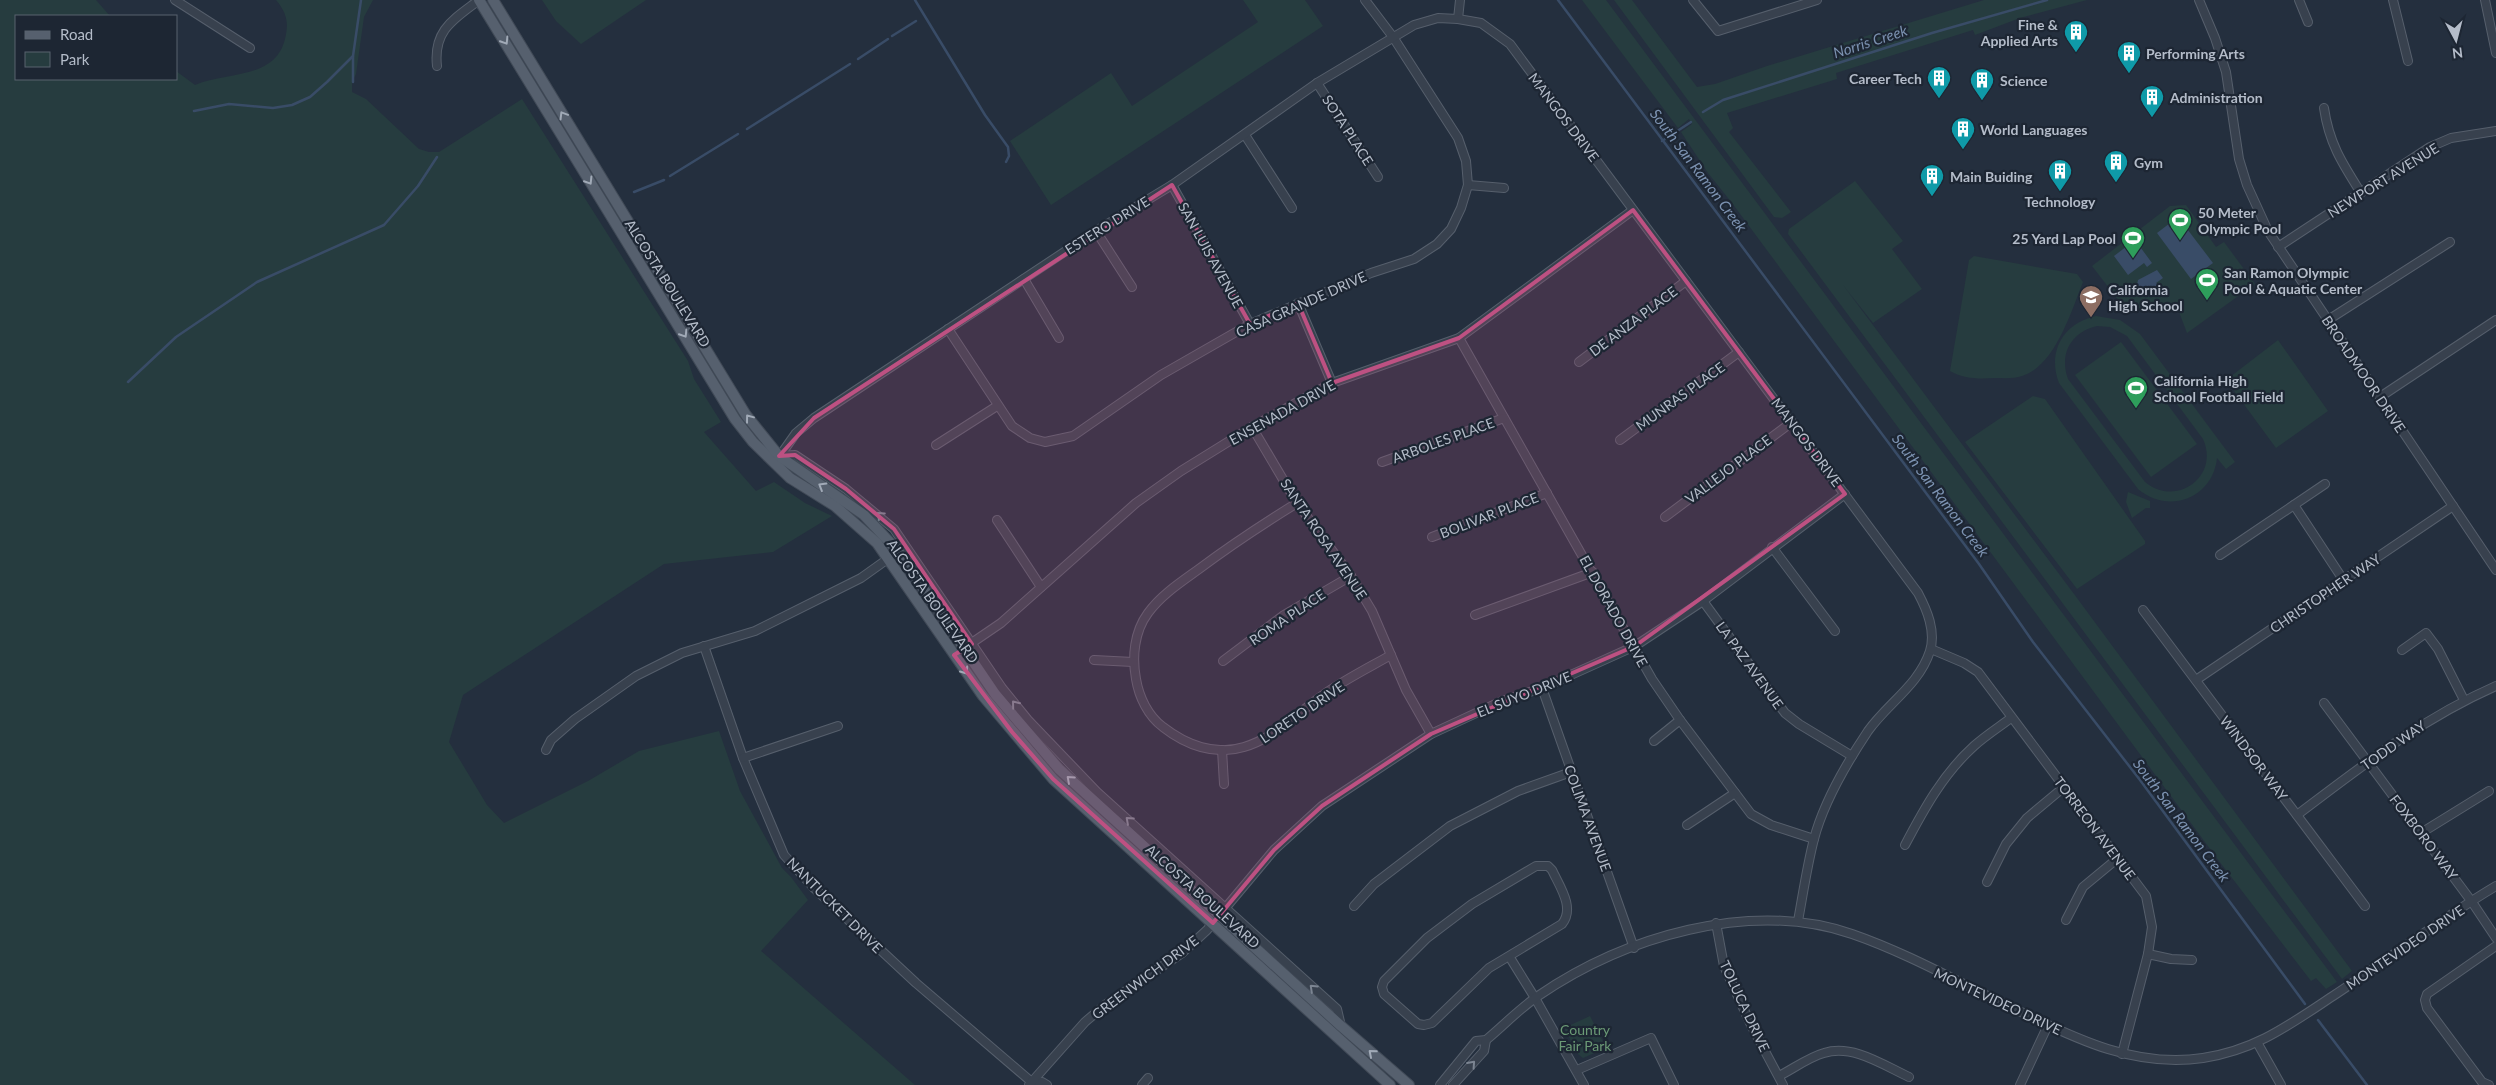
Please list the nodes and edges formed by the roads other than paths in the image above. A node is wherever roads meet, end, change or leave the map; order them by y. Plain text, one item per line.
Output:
1 (175, 0) edge
2 (479, 0) edge
3 (492, 0) edge
4 (1365, 0) edge
5 (1460, 0) edge
6 (1693, 0) edge
7 (1817, 0) edge
8 (2199, 0) edge
9 (2299, 0) edge
10 (2393, 0) edge
11 (2485, 0) edge
12 (2492, 11) edge
13 (1458, 19) junction
14 (2308, 22) dead end
15 (1393, 37) junction
16 (250, 48) dead end
17 (2496, 53) edge
18 (2408, 61) dead end
19 (437, 66) dead end
20 (1317, 83) junction
21 (2324, 108) dead end
22 (2496, 131) edge
23 (1245, 135) junction
24 (1378, 177) dead end
25 (1172, 185) junction
26 (1468, 185) junction
27 (1504, 188) dead end
28 (2361, 193) junction
29 (1292, 208) dead end
30 (1633, 210) junction
31 (1096, 231) junction
32 (2450, 242) dead end
33 (2278, 247) junction
34 (1024, 279) junction
35 (1686, 281) junction
36 (1132, 287) dead end
37 (1298, 303) junction
38 (2328, 320) junction
39 (2496, 320) edge
40 (1250, 324) junction
41 (948, 329) junction
42 (1059, 338) dead end
43 (1459, 338) junction
44 (1739, 352) junction
45 (1579, 362) dead end
46 (1332, 383) junction
47 (2380, 397) junction
48 (998, 406) junction
49 (1504, 418) junction
50 (1792, 422) junction
51 (1252, 427) junction
52 (1620, 440) dead end
53 (936, 445) dead end
54 (777, 460) junction
55 (1382, 462) dead end
56 (2325, 484) dead end
57 (1547, 493) junction
58 (1845, 494) junction
59 (1297, 503) junction
60 (2294, 505) junction
61 (2453, 506) junction
62 (1665, 517) dead end
63 (997, 520) dead end
64 (1432, 537) dead end
65 (1772, 547) junction
66 (898, 551) junction
67 (2220, 555) dead end
68 (888, 558) junction
69 (2496, 570) edge
70 (1593, 572) junction
71 (1351, 576) junction
72 (2344, 580) junction
73 (1041, 587) junction
74 (1703, 601) junction
75 (2143, 610) dead end
76 (1475, 615) dead end
77 (1835, 631) dead end
78 (704, 646) junction
79 (1635, 646) junction
80 (963, 649) junction
81 (1931, 649) junction
82 (2402, 650) dead end
83 (1391, 655) junction
84 (1094, 660) dead end
85 (1224, 660) dead end
86 (1133, 662) junction
87 (2196, 680) junction
88 (2496, 686) edge
89 (1542, 688) junction
90 (2464, 700) junction
91 (2324, 703) dead end
92 (2011, 718) junction
93 (1680, 720) junction
94 (838, 726) dead end
95 (1431, 734) junction
96 (1654, 741) dead end
97 (546, 750) dead end
98 (1222, 750) junction
99 (1852, 756) junction
100 (744, 758) junction
101 (2368, 762) junction
102 (1571, 772) junction
103 (1224, 784) dead end
104 (2064, 787) junction
105 (2489, 791) dead end
106 (1735, 793) junction
107 (2297, 815) junction
108 (1687, 826) dead end
109 (2421, 833) junction
110 (1814, 839) junction
111 (1905, 845) dead end
112 (2118, 858) junction
113 (1987, 882) dead end
114 (2496, 886) edge
115 (2472, 902) junction
116 (1354, 906) dead end
117 (2365, 906) dead end
118 (1223, 911) junction
119 (2066, 920) dead end
120 (1798, 921) junction
121 (1213, 923) junction
122 (1716, 924) junction
123 (2496, 938) edge
124 (2496, 946) edge
125 (1634, 948) junction
126 (2148, 954) junction
127 (1509, 956) junction
128 (2192, 960) dead end
129 (1535, 998) junction
130 (2048, 1025) junction
131 (1486, 1040) junction
132 (2258, 1044) junction
133 (2122, 1054) junction
134 (1577, 1070) junction
135 (1779, 1076) junction
136 (1909, 1077) dead end
137 (1148, 1078) dead end
138 (1032, 1084) edge
139 (1047, 1085) edge
140 (1142, 1085) edge
141 (1390, 1085) edge
142 (1409, 1085) edge
143 (1440, 1085) edge
144 (1453, 1085) edge
145 (1584, 1085) edge
146 (1674, 1085) edge
147 (1783, 1085) edge
148 (2020, 1085) edge
149 (2281, 1085) edge
150 (2489, 1085) edge

1 - 16 street
2 - 19 street
2 -> 54 main road, ALCOSTA BOULEVARD
54 -> 3 main road, ALCOSTA BOULEVARD
4 - 15 street, CASA GRANDE DRIVE
5 - 13 street
6 - 7 street
8 - 33 street, BROADMOOR DRIVE
9 - 14 street
10 - 18 street
11 - 12 street
12 - 17 street
13 - 15 street, ESTERO DRIVE
13 - 30 street, MANGOS DRIVE
15 - 20 street, ESTERO DRIVE
15 - 26 street, CASA GRANDE DRIVE
20 - 23 street, ESTERO DRIVE
20 - 24 street, SOTA PLACE
21 - 28 street
22 - 28 street, NEWPORT AVENUE
23 - 25 street, ESTERO DRIVE
23 - 29 street
25 - 31 street, ESTERO DRIVE
25 - 40 street, SAN LUIS AVENUE
26 - 27 street
26 - 37 street, CASA GRANDE DRIVE
28 - 33 street, NEWPORT AVENUE
30 - 35 street, MANGOS DRIVE
30 - 43 street, ENSENADA DRIVE
31 - 34 street, ESTERO DRIVE
31 - 36 street
32 - 38 street
33 - 38 street, BROADMOOR DRIVE
34 - 41 street, ESTERO DRIVE
34 - 42 street
35 - 44 street, MANGOS DRIVE
35 - 45 street, DE ANZA PLACE
37 - 40 street, CASA GRANDE DRIVE
37 - 46 street
38 - 47 street, BROADMOOR DRIVE
39 - 47 street
40 - 48 street, CASA GRANDE DRIVE
41 - 48 street, CASA GRANDE DRIVE
41 - 54 street, ESTERO DRIVE
43 - 46 street, ENSENADA DRIVE
43 - 49 street, EL DORADO DRIVE
44 - 50 street, MANGOS DRIVE
44 - 52 street, MUNRAS PLACE
46 - 51 street, ENSENADA DRIVE
47 - 61 street, BROADMOOR DRIVE
48 - 53 street
49 - 55 street, ARBOLES PLACE
49 - 57 street, EL DORADO DRIVE
50 - 58 street, MANGOS DRIVE
50 - 62 street, VALLEJO PLACE
51 - 59 street, SANTA ROSA AVENUE
51 - 73 street, ENSENADA DRIVE
66 -> 54 main road, ALCOSTA BOULEVARD
54 - 68 main road, ALCOSTA BOULEVARD
80 -> 54 street, ALCOSTA BOULEVARD
56 - 60 street
57 - 64 street, BOLIVAR PLACE
57 - 70 street, EL DORADO DRIVE
58 - 65 street, EL SUYO DRIVE
58 - 81 street, MANGOS DRIVE
59 - 71 street, SANTA ROSA AVENUE
59 - 86 street, LORETO DRIVE
60 - 67 street
60 - 72 street
61 - 69 street, BROADMOOR DRIVE
61 - 72 street, CHRISTOPHER WAY
63 - 73 street
65 - 74 street, EL SUYO DRIVE
65 - 77 street
66 - 68 main road
66 - 80 main road, ALCOSTA BOULEVARD
68 - 78 street
68 - 80 main road, ALCOSTA BOULEVARD
70 - 76 street
70 - 79 street, EL DORADO DRIVE
71 - 83 street, SANTA ROSA AVENUE
71 - 85 street, ROMA PLACE
72 - 87 street, CHRISTOPHER WAY
73 - 80 street, ENSENADA DRIVE
74 - 79 street, EL SUYO DRIVE
74 - 99 street, LA PAZ AVENUE
75 - 87 street, WINDSOR WAY
78 - 97 street
78 - 100 street, NANTUCKET DRIVE
79 - 89 street, EL SUYO DRIVE
79 - 93 street, EL DORADO DRIVE
118 -> 80 main road, ALCOSTA BOULEVARD
80 -> 121 main road, ALCOSTA BOULEVARD
81 - 92 street, TORREON AVENUE
81 - 99 street, MANGOS DRIVE
82 - 90 street
83 - 95 street, SANTA ROSA AVENUE
83 - 98 street, LORETO DRIVE
84 - 86 street
86 - 98 street, LORETO DRIVE
87 - 107 street, WINDSOR WAY
88 - 90 street, TODD WAY
89 - 95 street, EL SUYO DRIVE
89 - 102 street, COLIMA AVENUE
90 - 101 street, TODD WAY
91 - 101 street, FOXBORO WAY
92 - 104 street, TORREON AVENUE
92 - 111 street
93 - 96 street
93 - 106 street, EL DORADO DRIVE
94 - 100 street
95 - 118 street, EL SUYO DRIVE
98 - 103 street
99 - 110 street, MANGOS DRIVE
100 - 138 street, NANTUCKET DRIVE
101 - 107 street, TODD WAY
101 - 109 street, FOXBORO WAY
102 - 116 street
102 - 125 street, COLIMA AVENUE
104 - 112 street, TORREON AVENUE
104 - 113 street
105 - 109 street
106 - 108 street
106 - 110 street, EL DORADO DRIVE
107 - 117 street, WINDSOR WAY
109 - 115 street, FOXBORO WAY
110 - 120 street, MANGOS DRIVE
112 - 119 street
112 - 126 street, TORREON AVENUE
114 - 115 street, MONTEVIDEO DRIVE
115 - 123 street, FOXBORO WAY
115 - 132 street, MONTEVIDEO DRIVE
118 - 121 street, GREENWICH DRIVE
142 -> 118 main road, ALCOSTA BOULEVARD
120 - 122 street, MONTEVIDEO DRIVE
120 - 130 street, MONTEVIDEO DRIVE
121 - 138 street, GREENWICH DRIVE
121 - 141 main road, ALCOSTA BOULEVARD
122 - 125 street, MONTEVIDEO DRIVE
122 - 135 street, TOLUCA DRIVE
124 - 150 street
125 - 129 street, MONTEVIDEO DRIVE
126 - 128 street
126 - 133 street, TORREON AVENUE
127 - 127 street
127 - 129 street
129 - 131 street, MONTEVIDEO DRIVE
129 - 134 street
130 - 133 street, MONTEVIDEO DRIVE
130 - 148 street
131 - 143 street, MONTEVIDEO DRIVE
144 -> 131 street, MONTEVIDEO DRIVE
132 - 133 street, MONTEVIDEO DRIVE
132 - 149 street
134 - 145 street
134 - 146 street
135 - 136 street
135 - 147 street, TOLUCA DRIVE
137 - 140 street
138 - 139 street, NANTUCKET DRIVE

